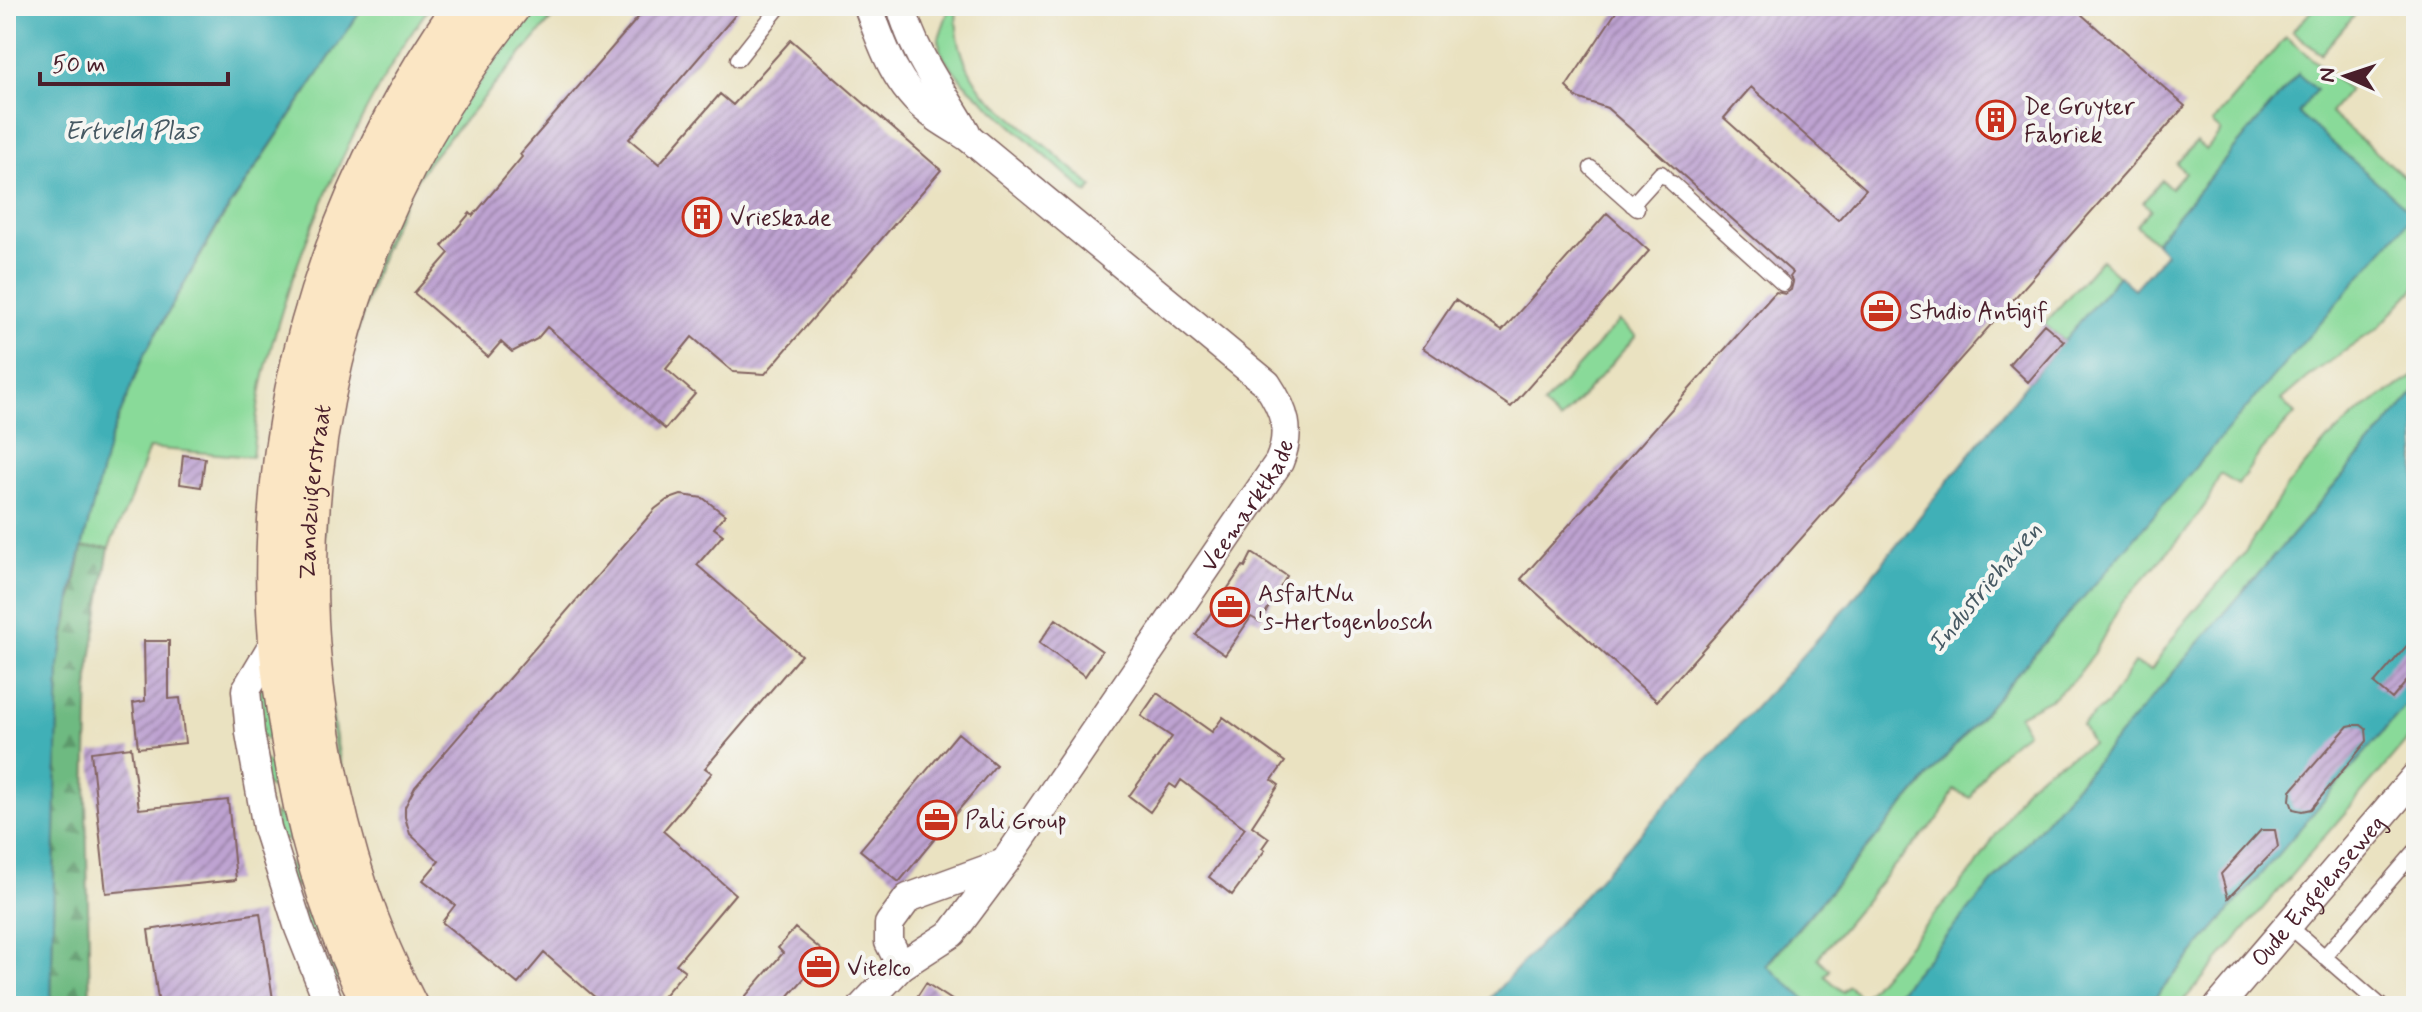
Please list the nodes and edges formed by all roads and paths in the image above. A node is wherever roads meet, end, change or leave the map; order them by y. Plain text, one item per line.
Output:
1 (464, 6) edge
2 (510, 6) edge
3 (780, 6) edge
4 (868, 6) edge
5 (901, 6) edge
6 (738, 59) dead end
7 (968, 137) junction
8 (1591, 168) dead end
9 (1783, 284) dead end
10 (278, 636) junction
11 (2416, 776) edge
12 (2416, 850) edge
13 (1005, 862) junction
14 (2288, 925) junction
15 (2324, 957) junction
16 (901, 966) junction
17 (330, 1006) edge
18 (374, 1006) edge
19 (407, 1006) edge
20 (863, 1006) edge
21 (2219, 1006) edge
22 (2381, 1006) edge

1 - 10 main road, Zandzuigerstraat
2 - 19 main road, Zandzuigerstraat
3 - 6 lane
4 - 7 street, Veemarktkade
5 - 7 street, Veemarktkade
7 - 13 street, Veemarktkade
8 - 9 lane
10 - 17 street
10 - 18 main road, Zandzuigerstraat
11 - 14 street, Oude Engelenseweg
12 - 15 lane
13 - 16 street, Veemarktkade
13 - 16 street
14 - 15 lane
14 - 21 street, Oude Engelenseweg
15 - 22 lane
16 - 20 street, Veemarktkade

